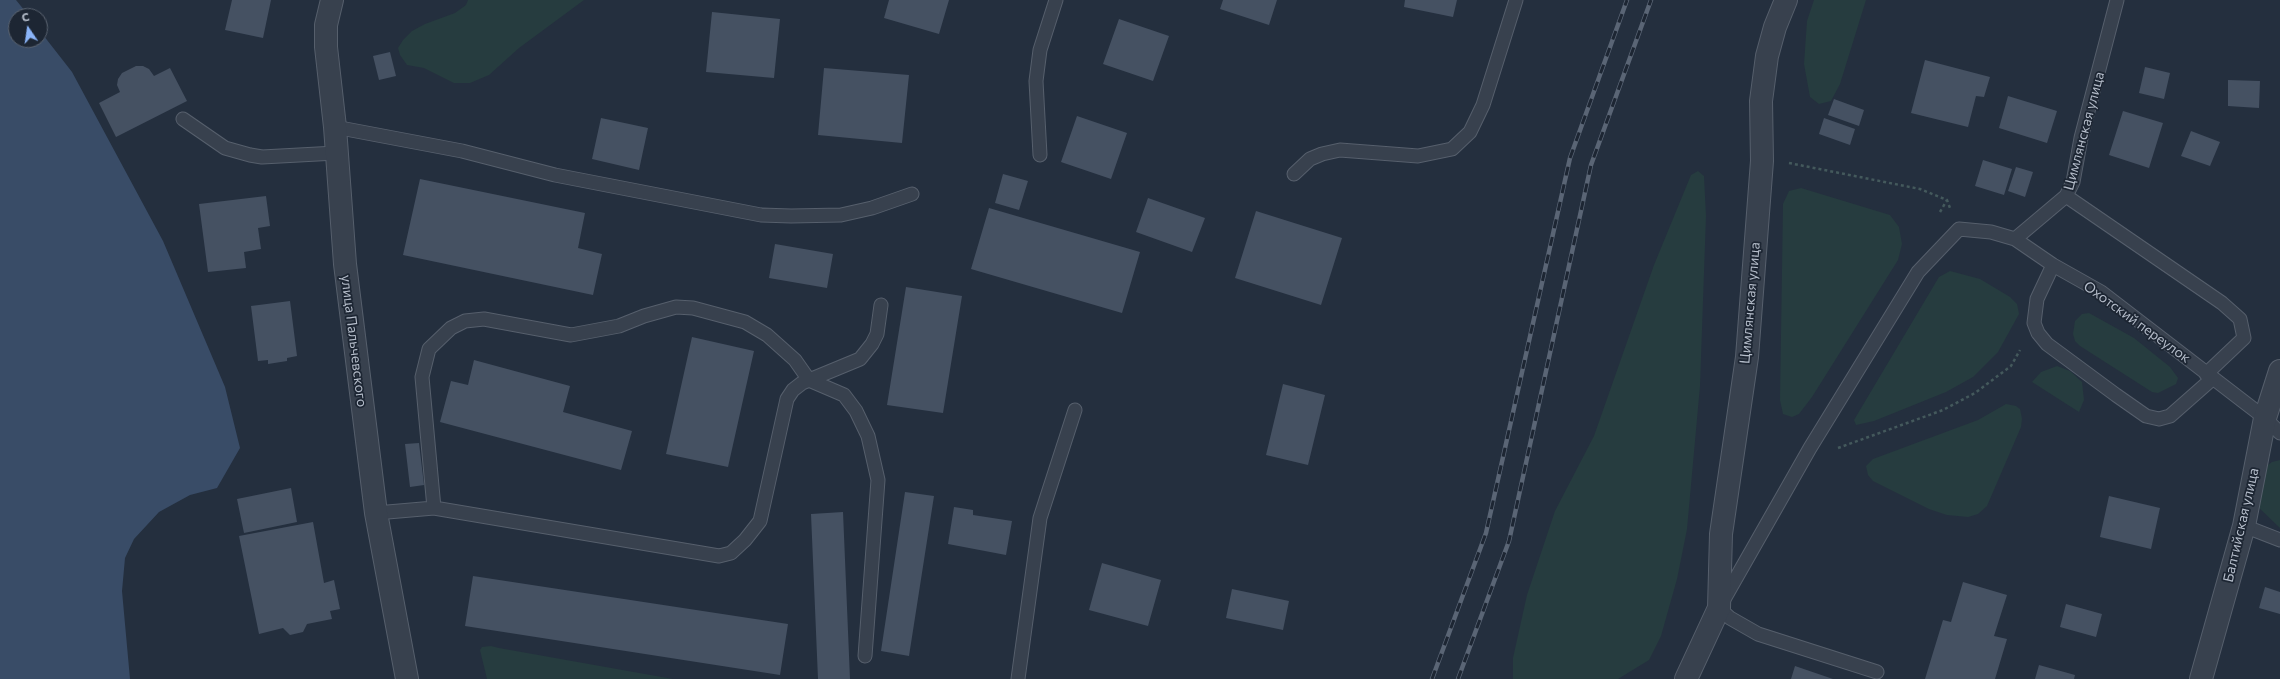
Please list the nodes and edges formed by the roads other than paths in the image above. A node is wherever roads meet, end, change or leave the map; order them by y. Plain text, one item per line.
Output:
1 (332, 0) edge
2 (1056, 0) edge
3 (1516, 0) edge
4 (1786, 0) edge
5 (2117, 0) edge
6 (183, 119) dead end
7 (335, 127) junction
8 (336, 153) junction
9 (1040, 155) dead end
10 (1294, 174) dead end
11 (912, 194) dead end
12 (2066, 196) junction
13 (1959, 229) joint
14 (2015, 239) junction
15 (2053, 265) junction
16 (881, 305) dead end
17 (2280, 370) edge
18 (2209, 376) junction
19 (809, 380) junction
20 (1075, 410) dead end
21 (2273, 426) edge
22 (434, 508) junction
23 (376, 513) junction
24 (2244, 526) junction
25 (2280, 540) edge
26 (1719, 608) junction
27 (865, 656) dead end
28 (1877, 672) dead end
29 (406, 679) edge
30 (1018, 679) edge
31 (1686, 679) edge
32 (2201, 679) edge

1 - 7 street, улица Пальчевского
2 - 9 lane
3 - 10 lane
4 - 26 street, Цимлянская улица
5 - 12 lane, Цимлянская улица
6 - 8 lane
7 - 8 street, улица Пальчевского
7 - 11 lane
8 - 23 street, улица Пальчевского
12 - 14 lane, Цимлянская улица
12 - 18 lane
13 - 14 lane, Охотский переулок
13 - 26 lane, Цимлянская улица
14 - 15 lane, Охотский переулок
15 - 18 lane, Охотский переулок
15 - 18 lane
16 - 19 lane
17 - 21 street, Балтийская улица
18 - 21 lane, Охотский переулок
19 - 22 lane
19 - 22 lane
19 - 27 lane
20 - 30 lane
21 - 24 street, Балтийская улица
22 - 23 lane
23 - 29 street, улица Пальчевского
24 - 25 lane
24 - 32 street, Балтийская улица
26 - 28 lane
26 - 31 street, Цимлянская улица

